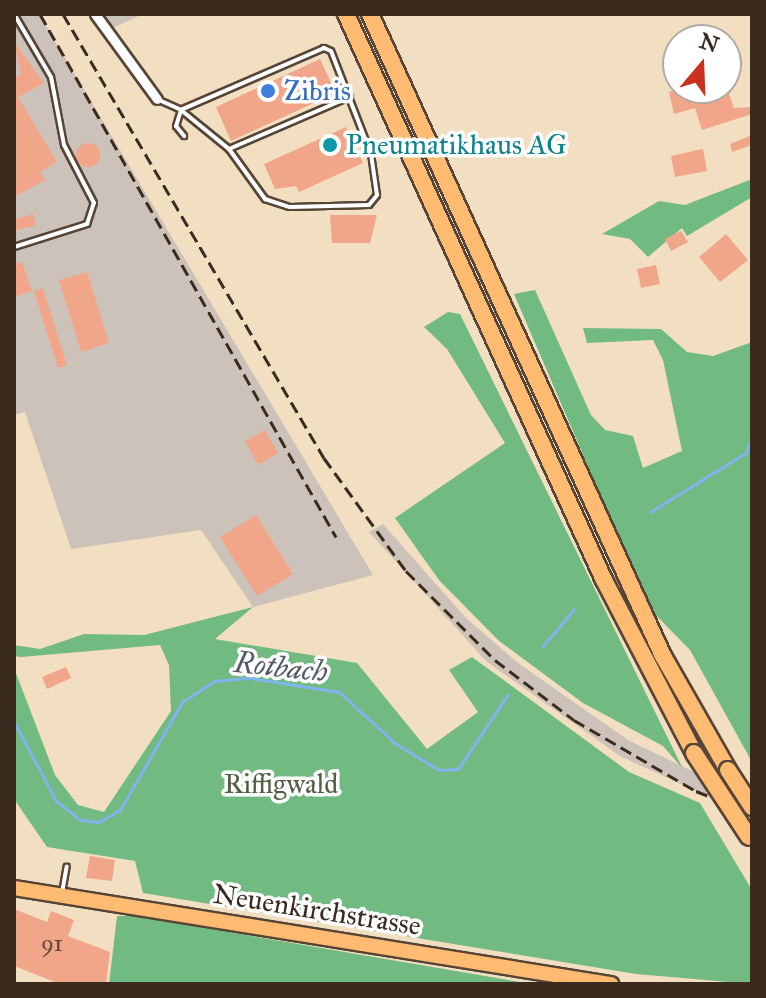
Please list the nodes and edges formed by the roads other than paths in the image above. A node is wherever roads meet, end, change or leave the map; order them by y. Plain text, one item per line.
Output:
1 (14, 14) edge
2 (95, 14) edge
3 (346, 14) edge
4 (370, 14) edge
5 (350, 97) junction
6 (157, 99) joint
7 (181, 110) junction
8 (184, 136) dead end
9 (229, 149) junction
10 (14, 247) edge
11 (752, 807) edge
12 (750, 839) edge
13 (67, 866) dead end
14 (14, 888) edge
15 (62, 896) junction
16 (611, 984) edge

1 - 10 lane
2 - 6 street
3 - 12 highway, bridge
4 - 11 highway, bridge
5 - 7 lane
5 - 9 lane
5 - 9 lane
6 - 7 lane
7 - 8 lane
7 - 9 lane
13 - 15 lane
14 - 15 main road, Neuenkirchstrasse
15 - 16 main road, Neuenkirchstrasse

